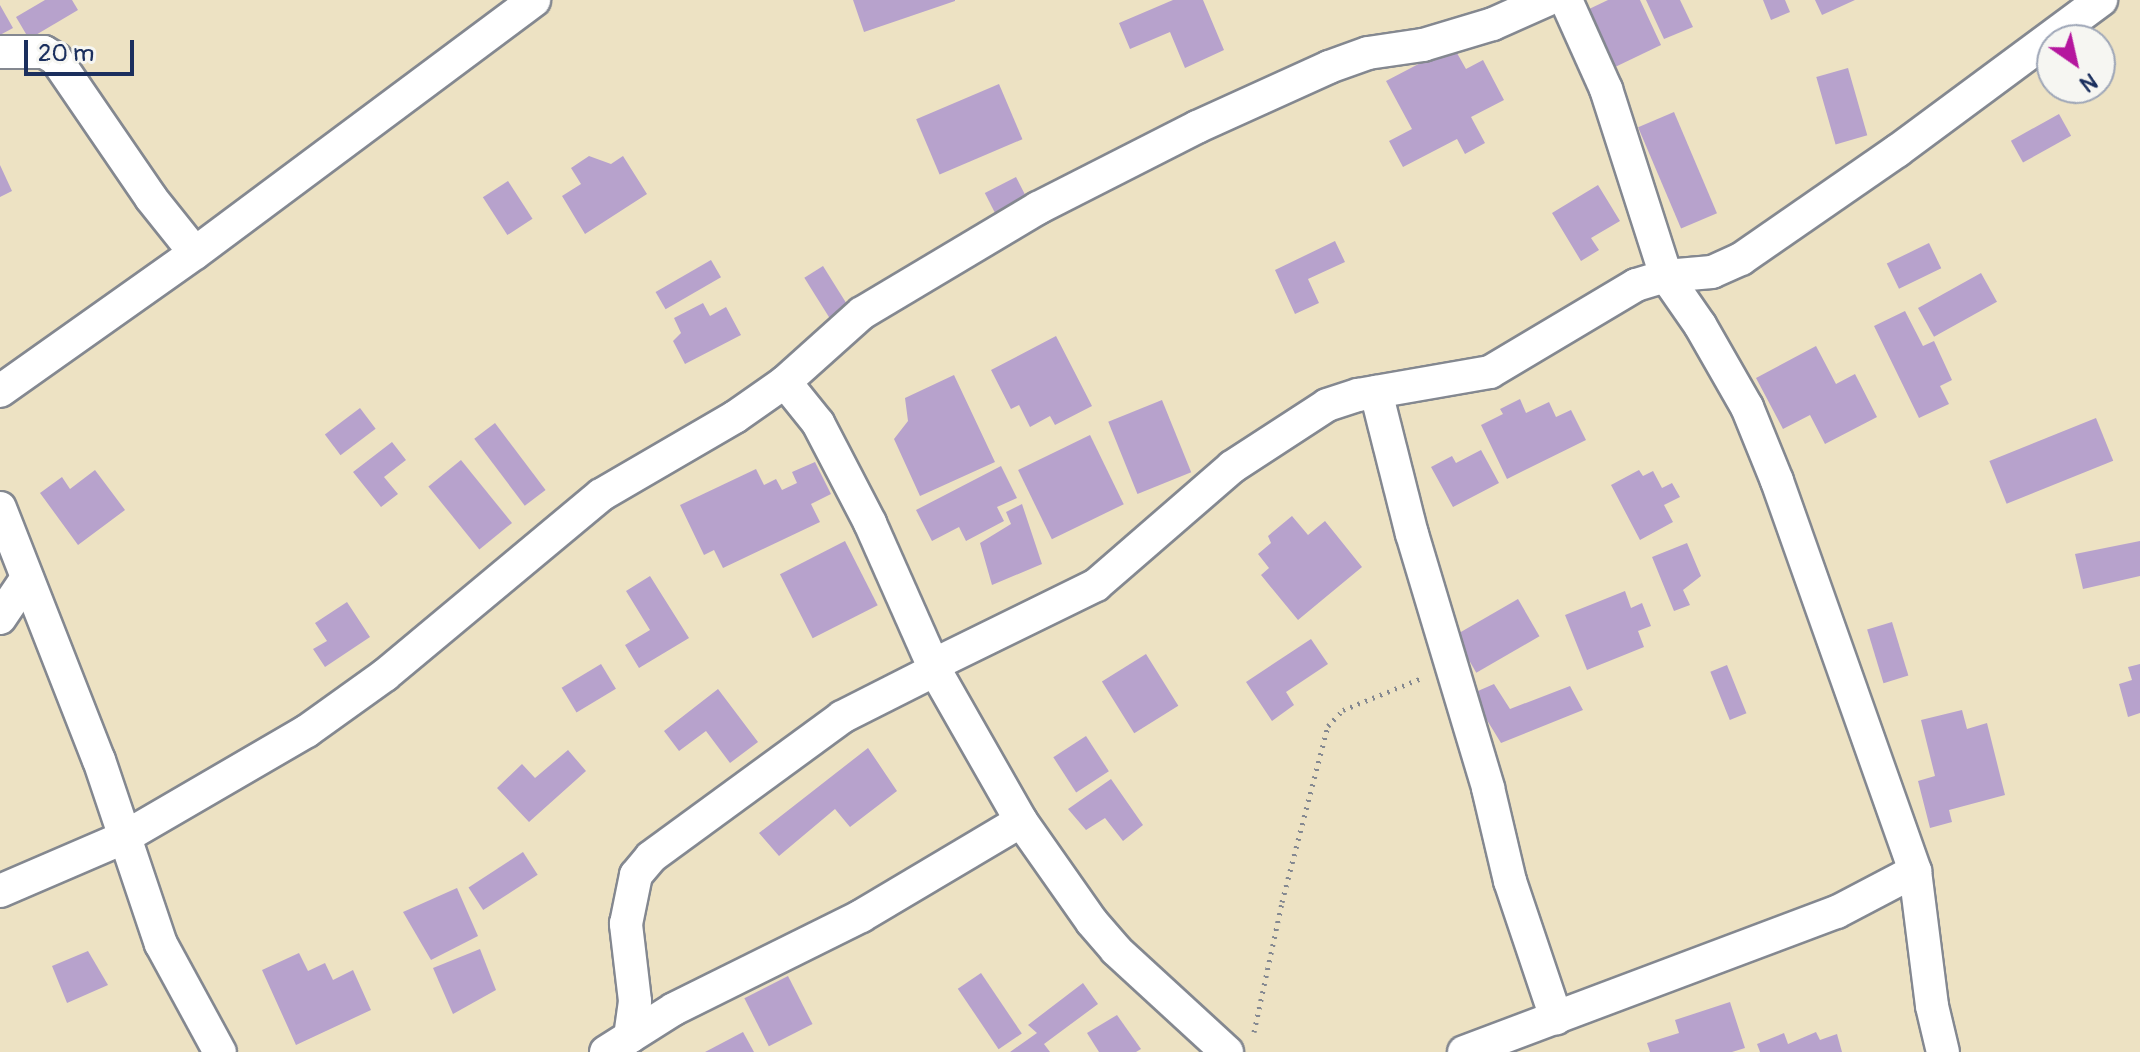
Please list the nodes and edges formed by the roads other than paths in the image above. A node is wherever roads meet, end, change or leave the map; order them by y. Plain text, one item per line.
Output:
1 (534, 0) edge
2 (1547, 0) edge
3 (1566, 0) edge
4 (2101, 0) edge
5 (0, 52) edge
6 (195, 253) junction
7 (1666, 276) junction
8 (785, 382) junction
9 (0, 391) edge
10 (1376, 392) junction
11 (0, 508) edge
12 (27, 578) junction
13 (0, 618) edge
14 (934, 668) junction
15 (1021, 821) junction
16 (123, 838) junction
17 (1915, 871) junction
18 (35, 876) junction
19 (0, 879) edge
20 (0, 891) edge
21 (1556, 1018) junction
22 (618, 1044) edge
23 (1240, 1046) edge
24 (220, 1052) edge
25 (1464, 1052) edge
26 (1943, 1052) edge

1 - 6 street
2 - 8 street
3 - 7 street
4 - 7 street
5 - 6 street
6 - 9 street
7 - 10 street
7 - 17 street
8 - 14 street
8 - 16 street
10 - 14 street
10 - 21 street
11 - 12 street
12 - 13 street
12 - 16 street
14 - 15 street
14 - 22 street
15 - 22 street
15 - 23 street
16 - 18 street
16 - 24 street
17 - 21 street
17 - 26 street
18 - 19 street
18 - 20 street
21 - 25 street

